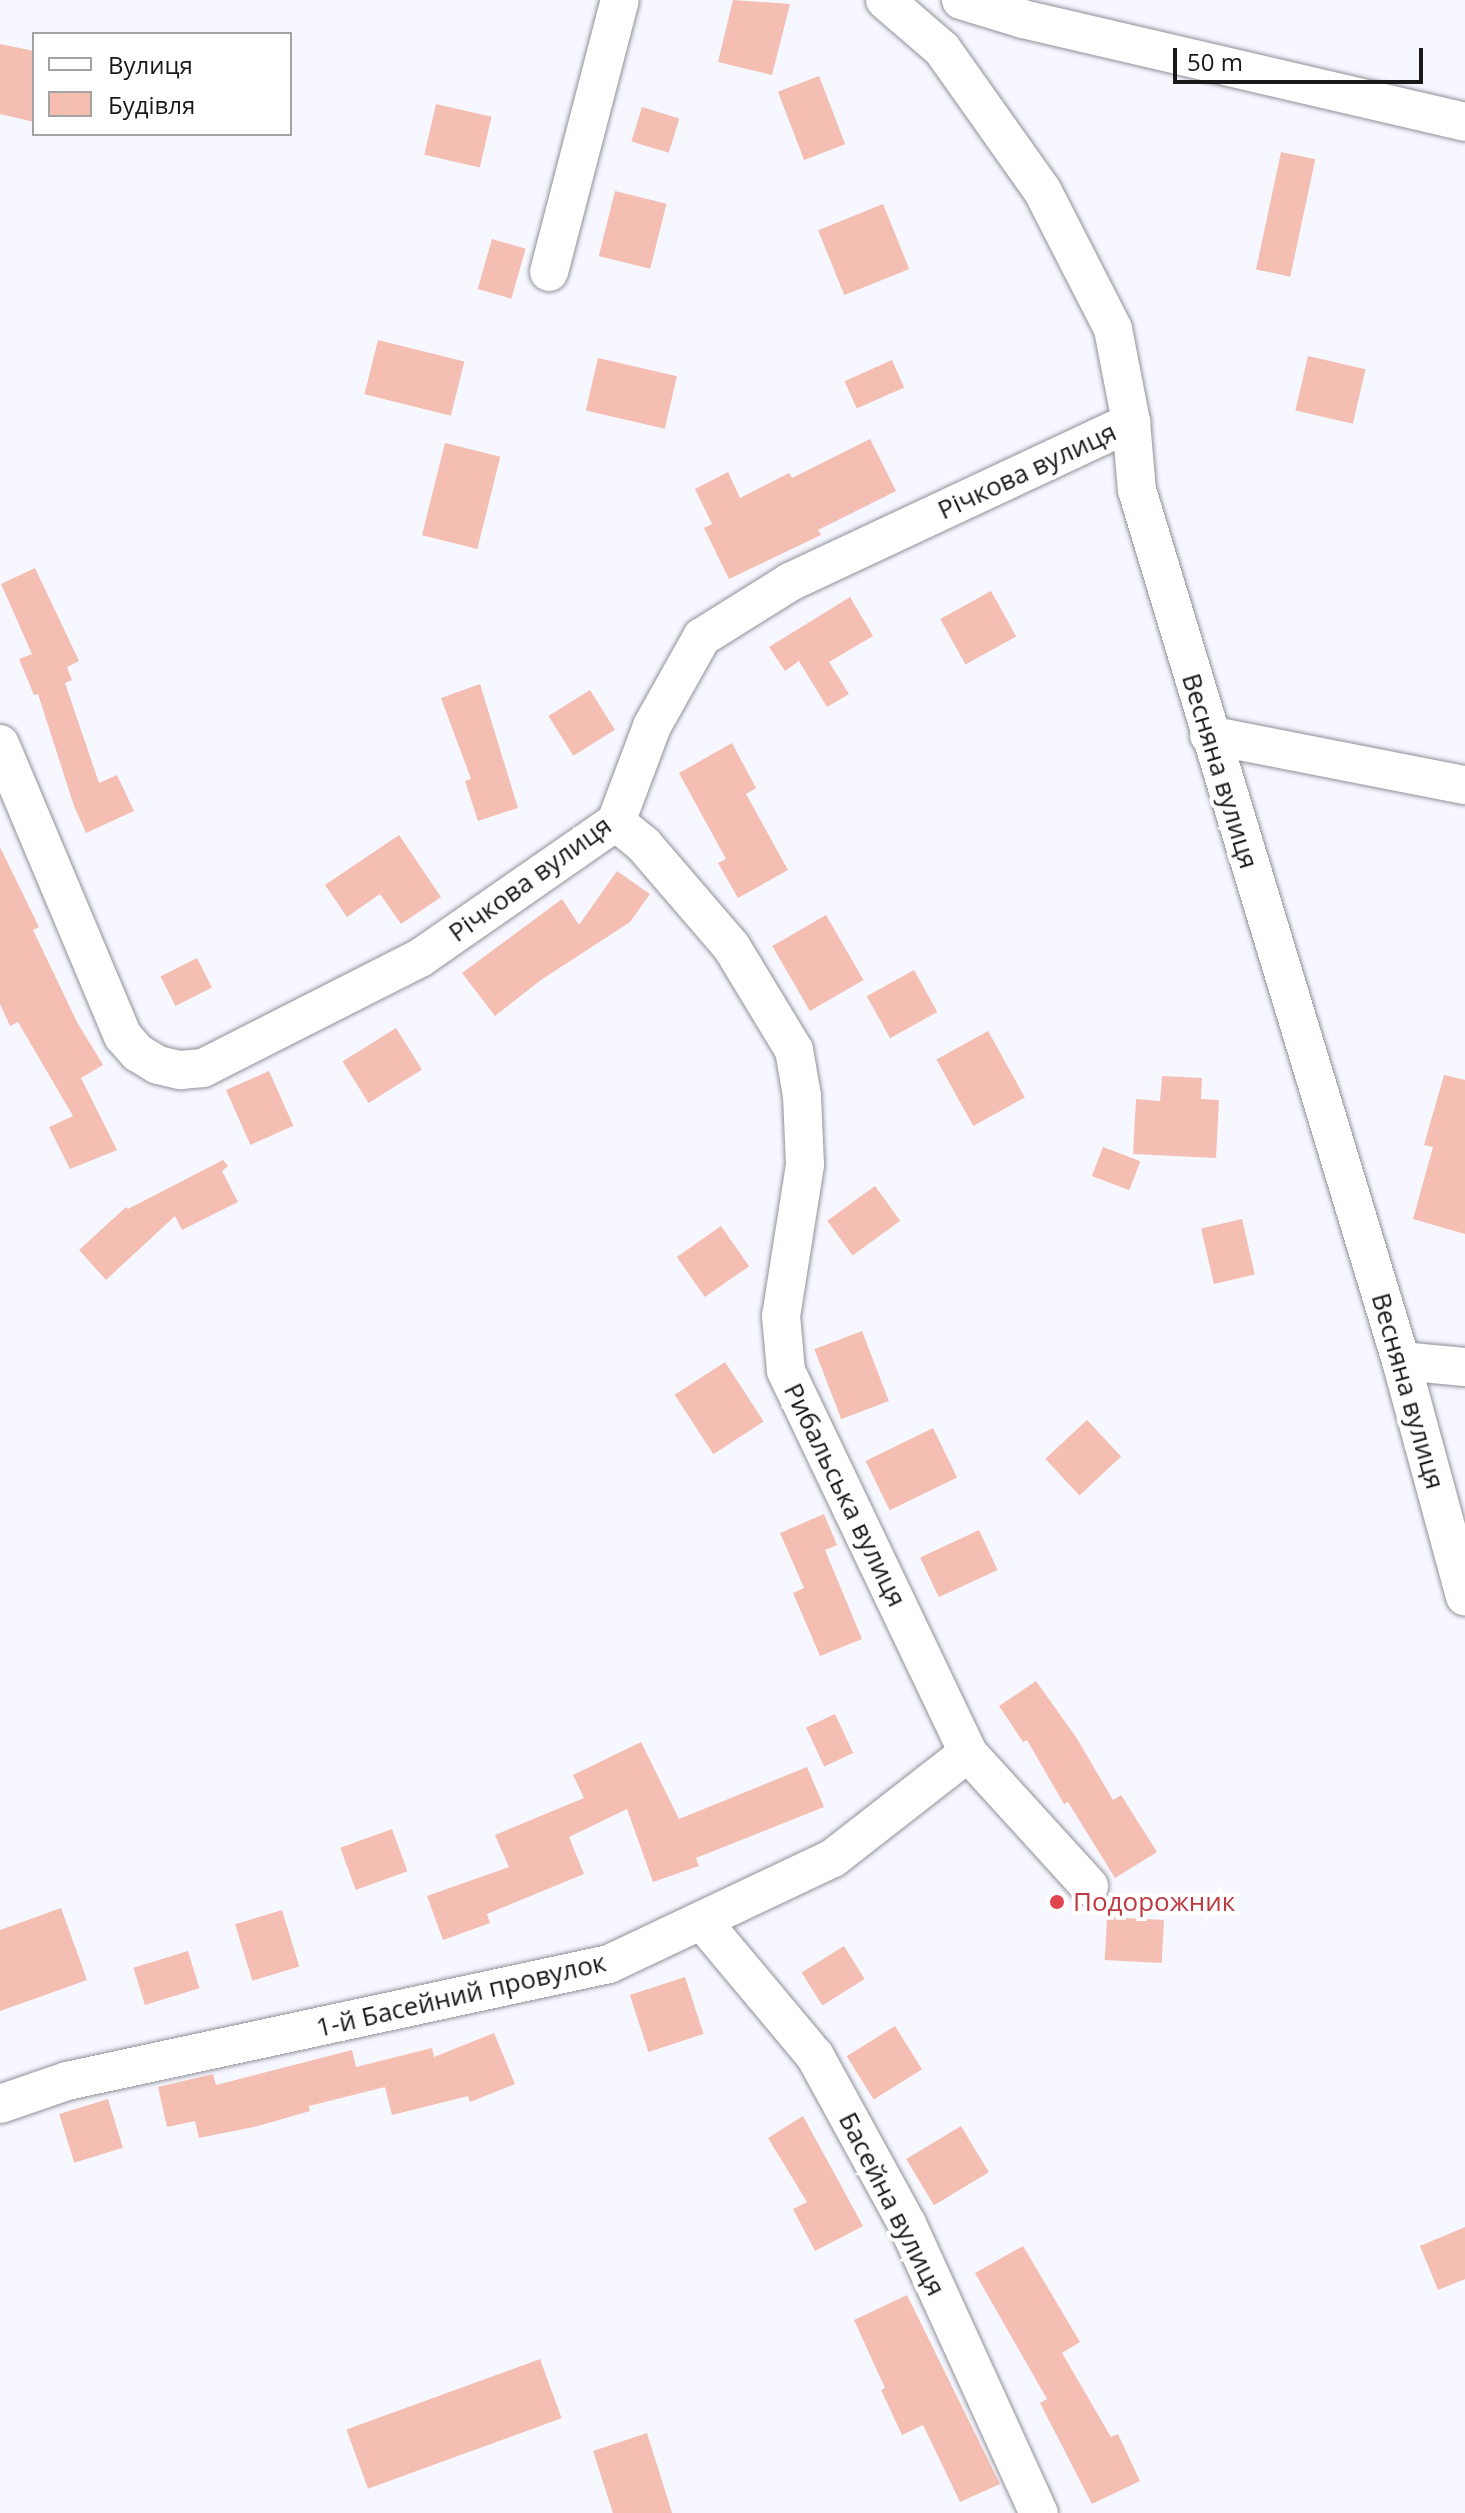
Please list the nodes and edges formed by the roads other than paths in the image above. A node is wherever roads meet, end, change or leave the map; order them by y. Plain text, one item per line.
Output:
1 (620, 0) edge
2 (885, 0) edge
3 (961, 0) edge
4 (1465, 122) edge
5 (549, 272) dead end
6 (1131, 422) junction
7 (1209, 735) junction
8 (0, 744) edge
9 (1465, 785) edge
10 (616, 822) junction
11 (1401, 1361) junction
12 (1465, 1367) edge
13 (1465, 1596) edge
14 (968, 1753) junction
15 (1089, 1886) dead end
16 (702, 1921) junction
17 (0, 2104) edge
18 (1039, 2513) edge

1 - 5 street
2 - 6 street, Весняна вулиця
3 - 4 street
6 - 7 street, Весняна вулиця
6 - 10 street, Річкова вулиця
7 - 9 street
7 - 11 street, Весняна вулиця
8 - 10 street, Річкова вулиця
10 - 14 street, Рибальська вулиця
11 - 12 street
11 - 13 street, Весняна вулиця
14 - 15 street, Рибальська вулиця
14 - 16 street, 1-й Басейний провулок
16 - 17 street, 1-й Басейний провулок
16 - 18 street, Басейна вулиця

